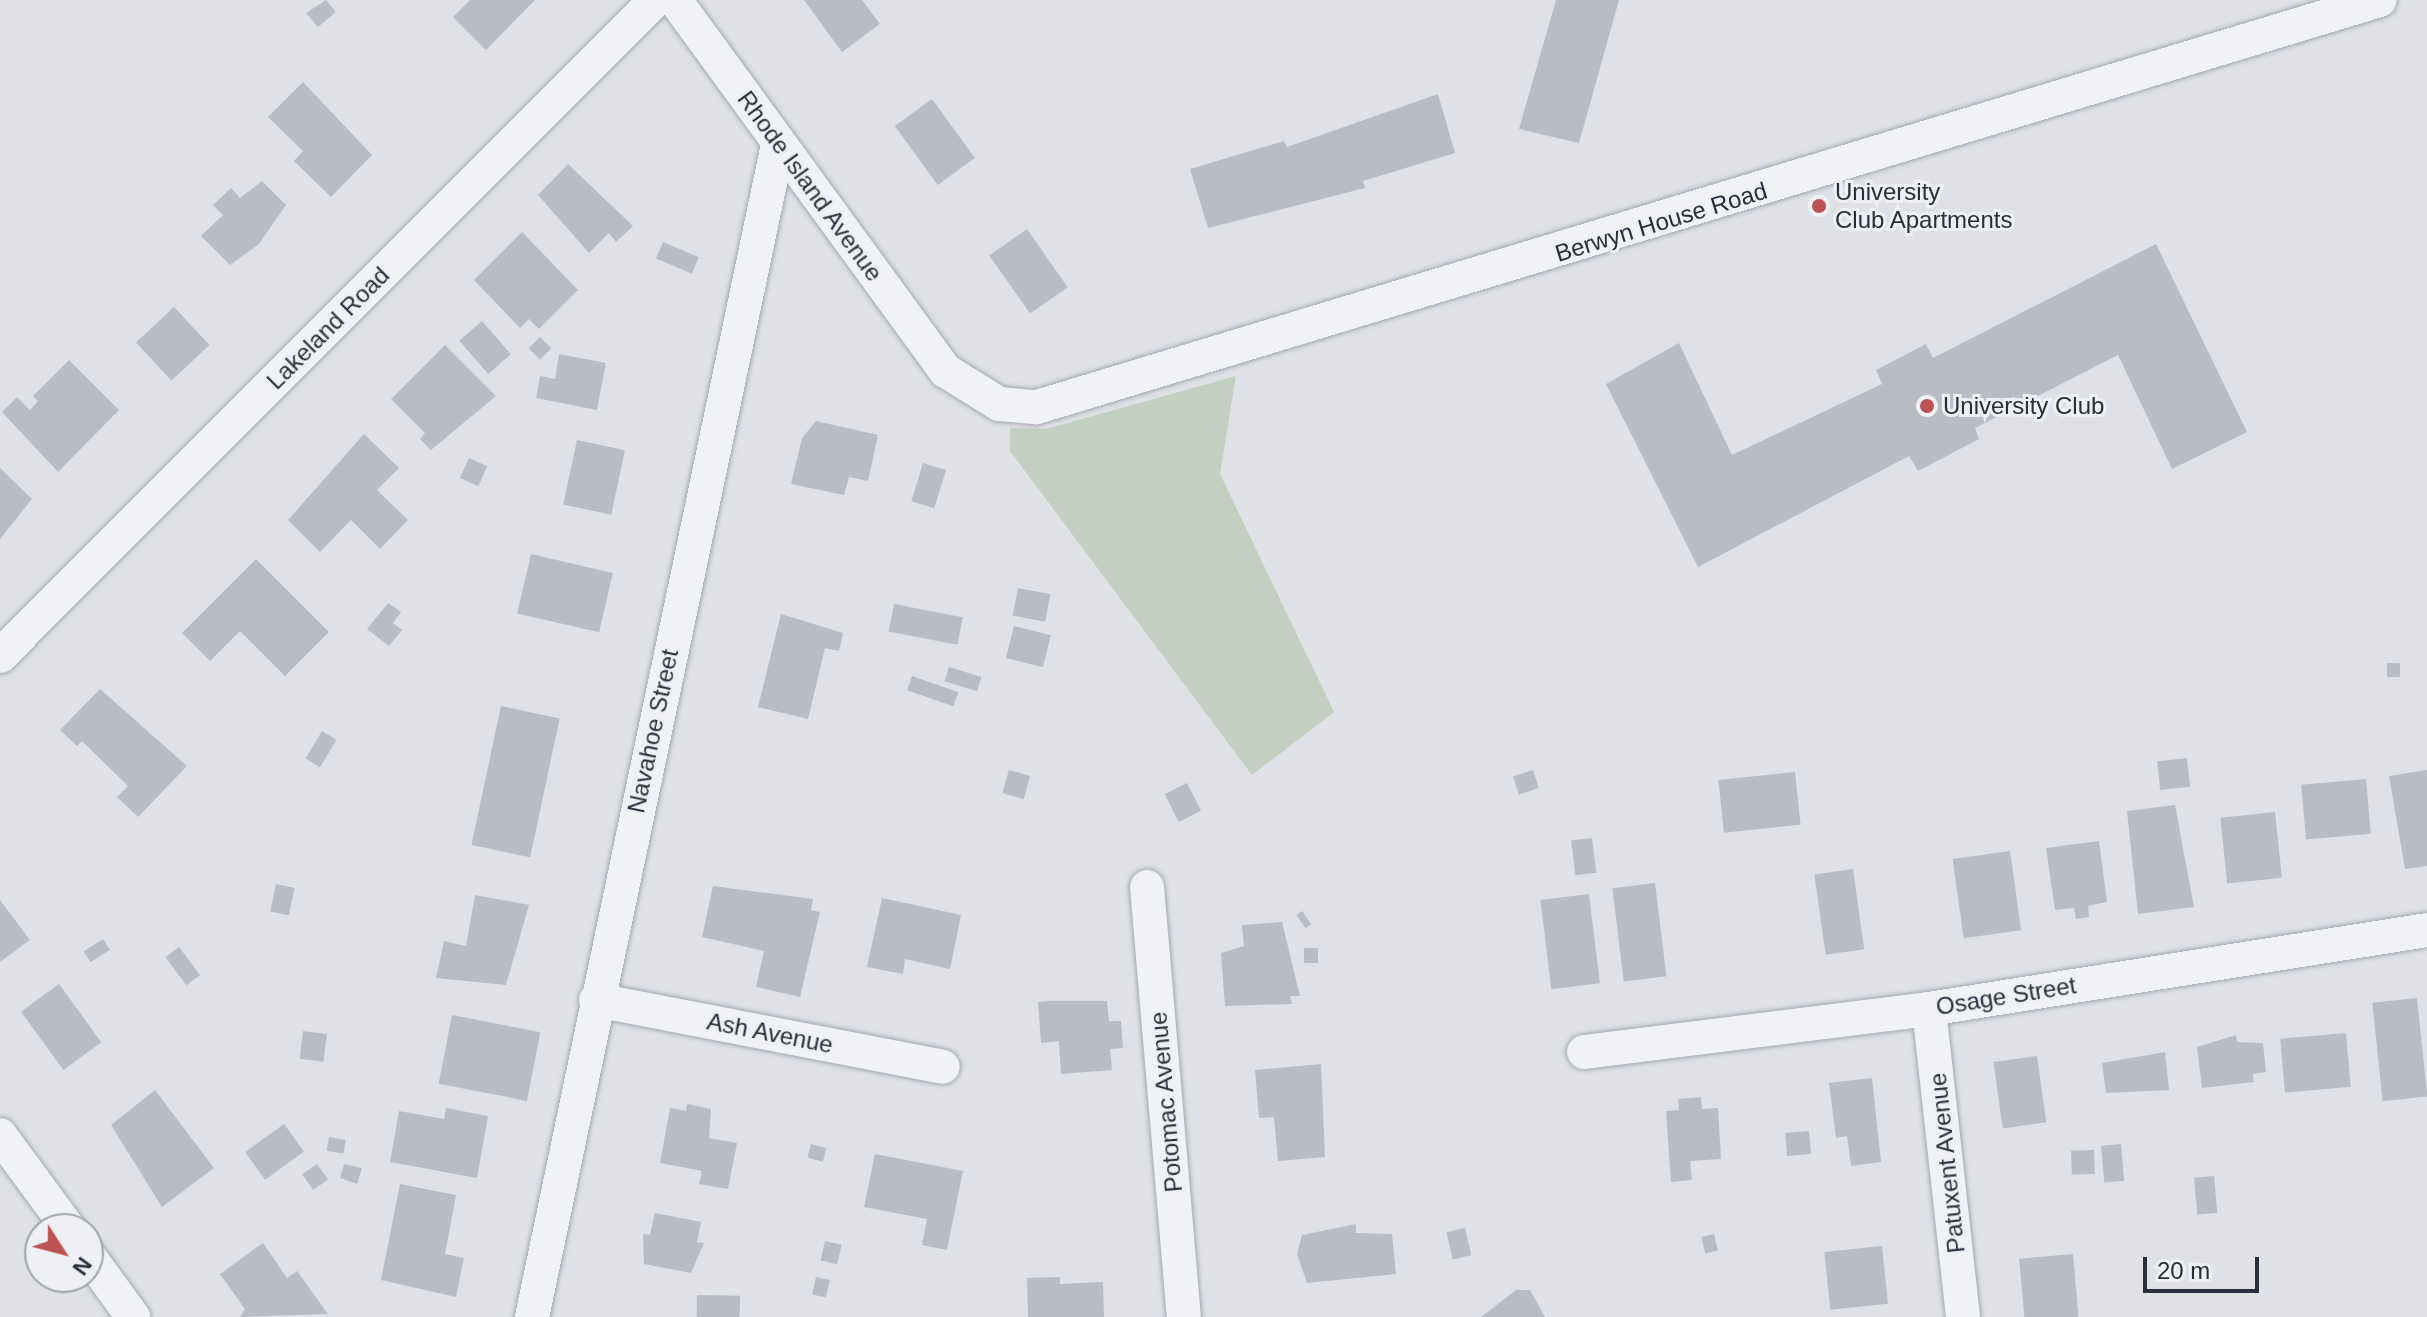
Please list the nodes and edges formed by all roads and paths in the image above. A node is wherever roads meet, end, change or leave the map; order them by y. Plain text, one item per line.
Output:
1 (655, 0) edge
2 (675, 0) edge
3 (2380, 0) edge
4 (778, 145) junction
5 (946, 371) joint
6 (0, 656) edge
7 (1147, 887) dead end
8 (2427, 930) edge
9 (596, 1000) junction
10 (1929, 1009) junction
11 (1584, 1052) dead end
12 (943, 1067) dead end
13 (0, 1135) edge
14 (57, 1213) edge
15 (104, 1277) edge
16 (133, 1317) edge
17 (532, 1317) edge
18 (1184, 1317) edge
19 (1963, 1317) edge

1 - 6 street, Lakeland Road
2 - 4 street, Rhode Island Avenue
3 - 5 street, Berwyn House Road
4 - 5 street, Rhode Island Avenue
4 - 9 street, Navahoe Street
7 - 18 street, Potomac Avenue
8 - 10 street, Osage Street
9 - 12 street, Ash Avenue
9 - 17 street, Navahoe Street
10 - 11 street, Osage Street
10 - 19 street, Patuxent Avenue
13 - 14 street
15 - 16 street

